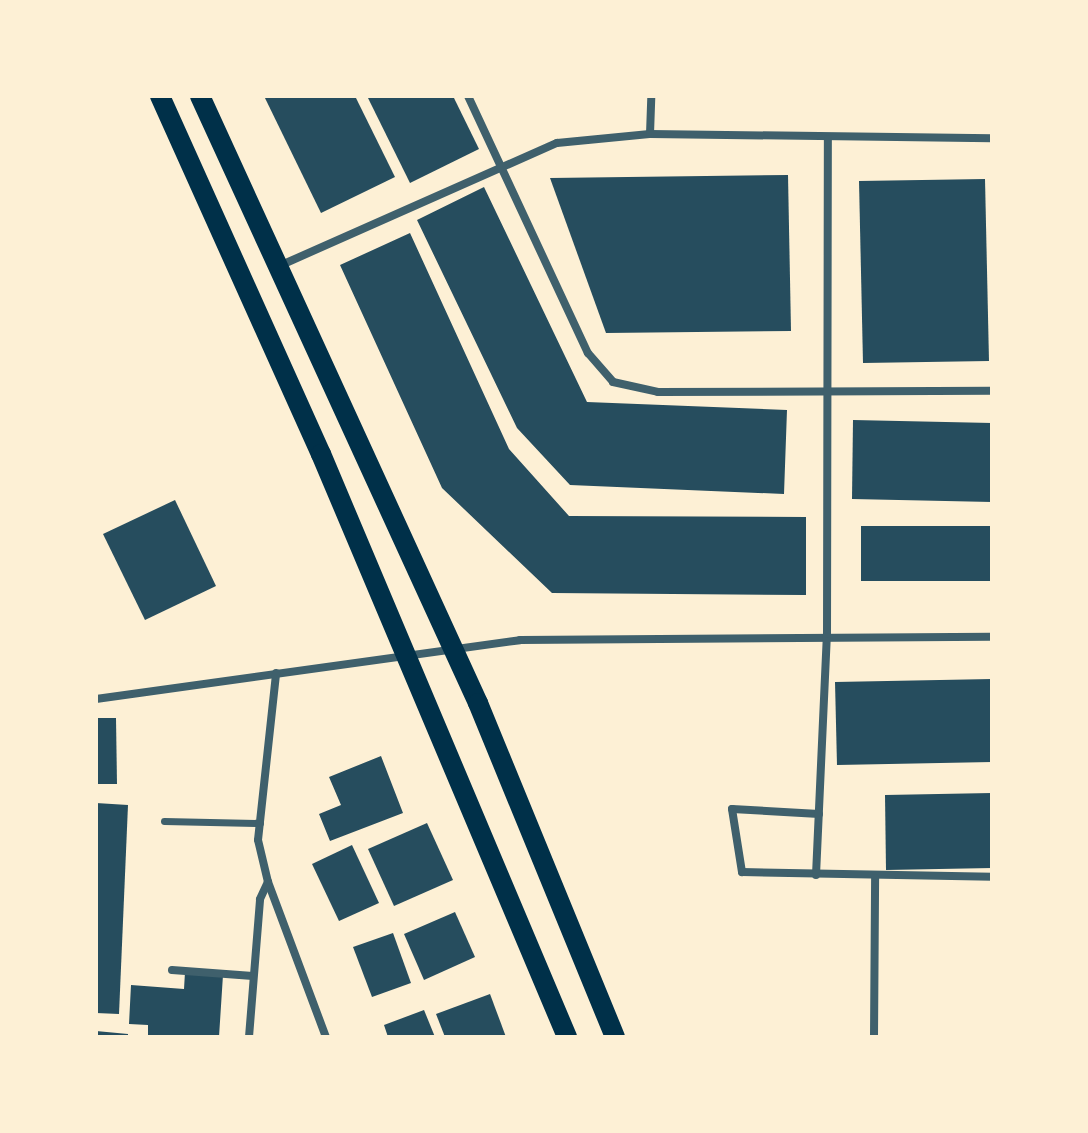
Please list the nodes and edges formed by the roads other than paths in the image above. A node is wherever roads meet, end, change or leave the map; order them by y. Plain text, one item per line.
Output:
1 (160, 96) edge
2 (200, 96) edge
3 (468, 96) edge
4 (651, 96) edge
5 (650, 134) junction
6 (992, 138) edge
7 (828, 139) junction
8 (502, 163) junction
9 (278, 267) junction
10 (992, 391) edge
11 (830, 393) junction
12 (827, 634) junction
13 (992, 637) edge
14 (453, 648) junction
15 (405, 656) junction
16 (276, 673) junction
17 (96, 699) edge
18 (819, 814) junction
19 (164, 821) dead end
20 (260, 823) junction
21 (816, 875) junction
22 (992, 877) edge
23 (875, 878) junction
24 (268, 882) junction
25 (172, 970) dead end
26 (253, 976) junction
27 (249, 1037) edge
28 (326, 1037) edge
29 (567, 1037) edge
30 (615, 1037) edge
31 (874, 1037) edge

1 - 15 main road
2 - 9 main road
3 - 8 street
4 - 5 street
5 - 7 street
5 - 8 street
6 - 7 street
7 - 11 street
8 - 9 street
8 - 11 street
9 - 14 main road
10 - 11 street
11 - 12 street
12 - 13 street
12 - 14 street
12 - 18 street
14 - 15 street
14 - 30 main road
15 - 16 street
15 - 29 main road
16 - 17 street
16 - 20 street
18 - 21 street
18 - 21 street
19 - 20 street
20 - 24 street
21 - 23 street
22 - 23 street
23 - 31 street
24 - 26 street
24 - 28 street
25 - 26 street
26 - 27 street

